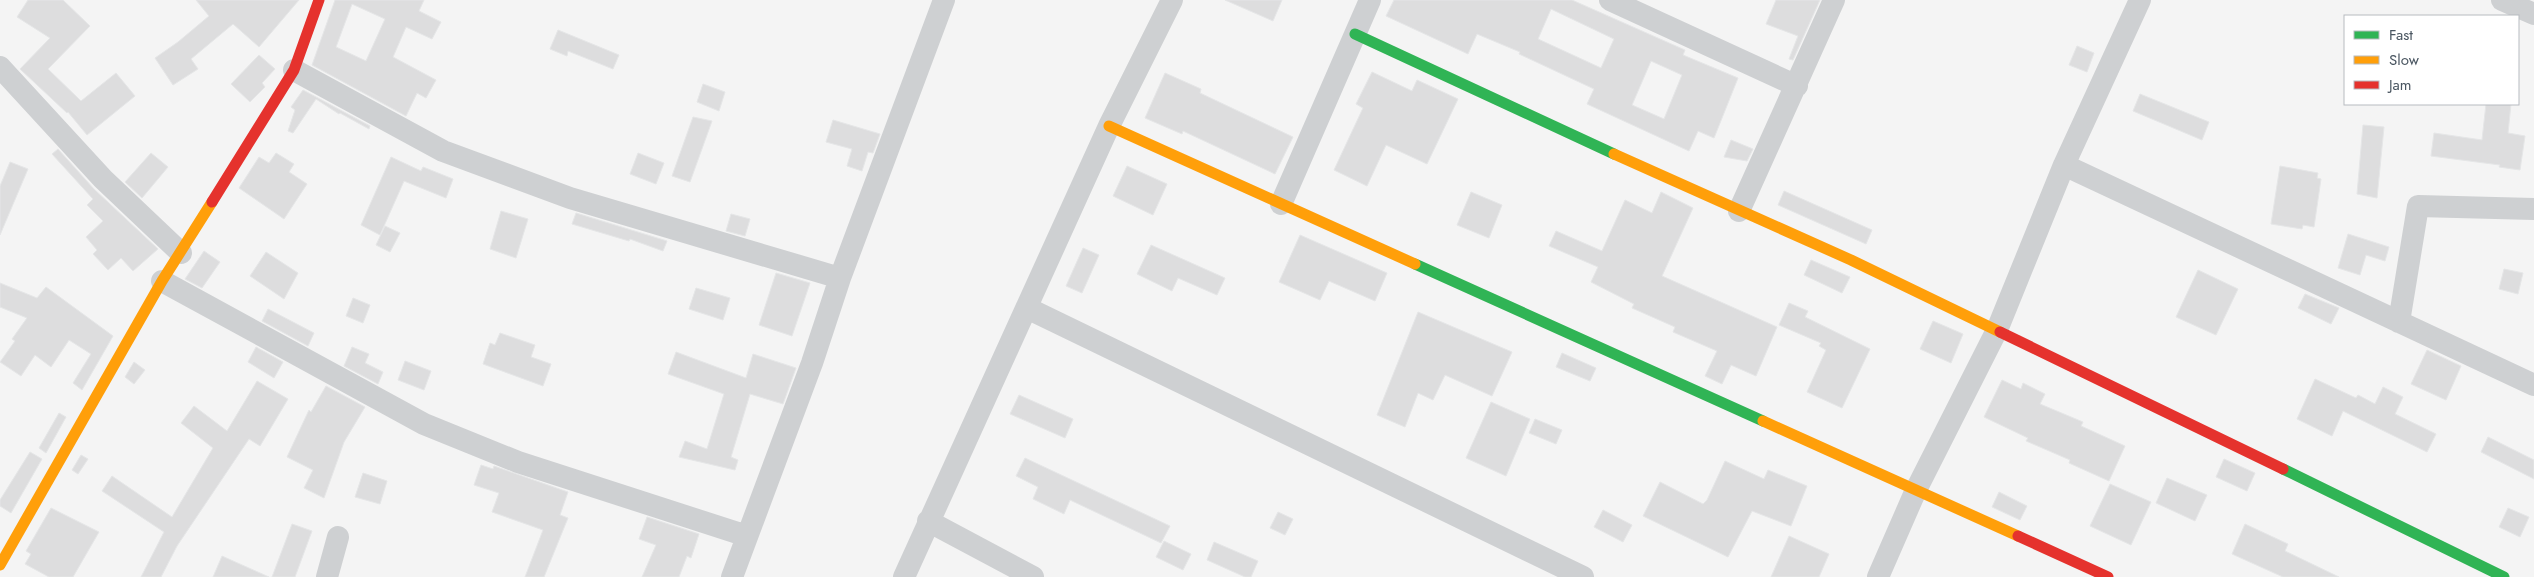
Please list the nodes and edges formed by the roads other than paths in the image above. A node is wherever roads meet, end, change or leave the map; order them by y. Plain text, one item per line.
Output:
1 (319, 0) edge
2 (944, 0) edge
3 (1172, 0) edge
4 (1370, 0) edge
5 (1610, 0) edge
6 (1834, 0) edge
7 (2140, 0) edge
8 (2502, 0) edge
9 (2534, 14) edge
10 (1355, 34) junction
11 (0, 67) edge
12 (294, 70) junction
13 (1798, 86) junction
14 (1109, 126) junction
15 (2064, 166) junction
16 (1280, 204) junction
17 (2534, 209) edge
18 (1739, 211) junction
19 (181, 253) junction
20 (840, 278) junction
21 (162, 280) junction
22 (1027, 308) junction
23 (2400, 322) junction
24 (1997, 330) junction
25 (2534, 385) edge
26 (1916, 490) junction
27 (928, 521) junction
28 (746, 536) junction
29 (338, 537) dead end
30 (0, 565) edge
31 (327, 577) edge
32 (732, 577) edge
33 (904, 577) edge
34 (1033, 577) edge
35 (1583, 577) edge
36 (1878, 577) edge
37 (2108, 577) edge
38 (2504, 577) edge

1 - 12 street
2 - 20 street
3 - 14 street
4 - 10 street
5 - 13 street
6 - 13 street
7 - 15 street
8 - 9 street
10 - 16 street
10 - 18 street
11 - 19 street
12 - 19 street
12 - 20 street
13 - 18 street
14 - 16 street
14 - 22 street
15 - 23 street
15 - 24 street
16 - 26 street
17 - 23 street
18 - 24 street
19 - 21 street
20 - 28 street
21 - 28 street
21 - 30 street
22 - 27 street
22 - 35 street
23 - 25 street
24 - 26 street
24 - 38 street
26 - 36 street
26 - 37 street
27 - 33 street
27 - 34 street
28 - 32 street
29 - 31 street

